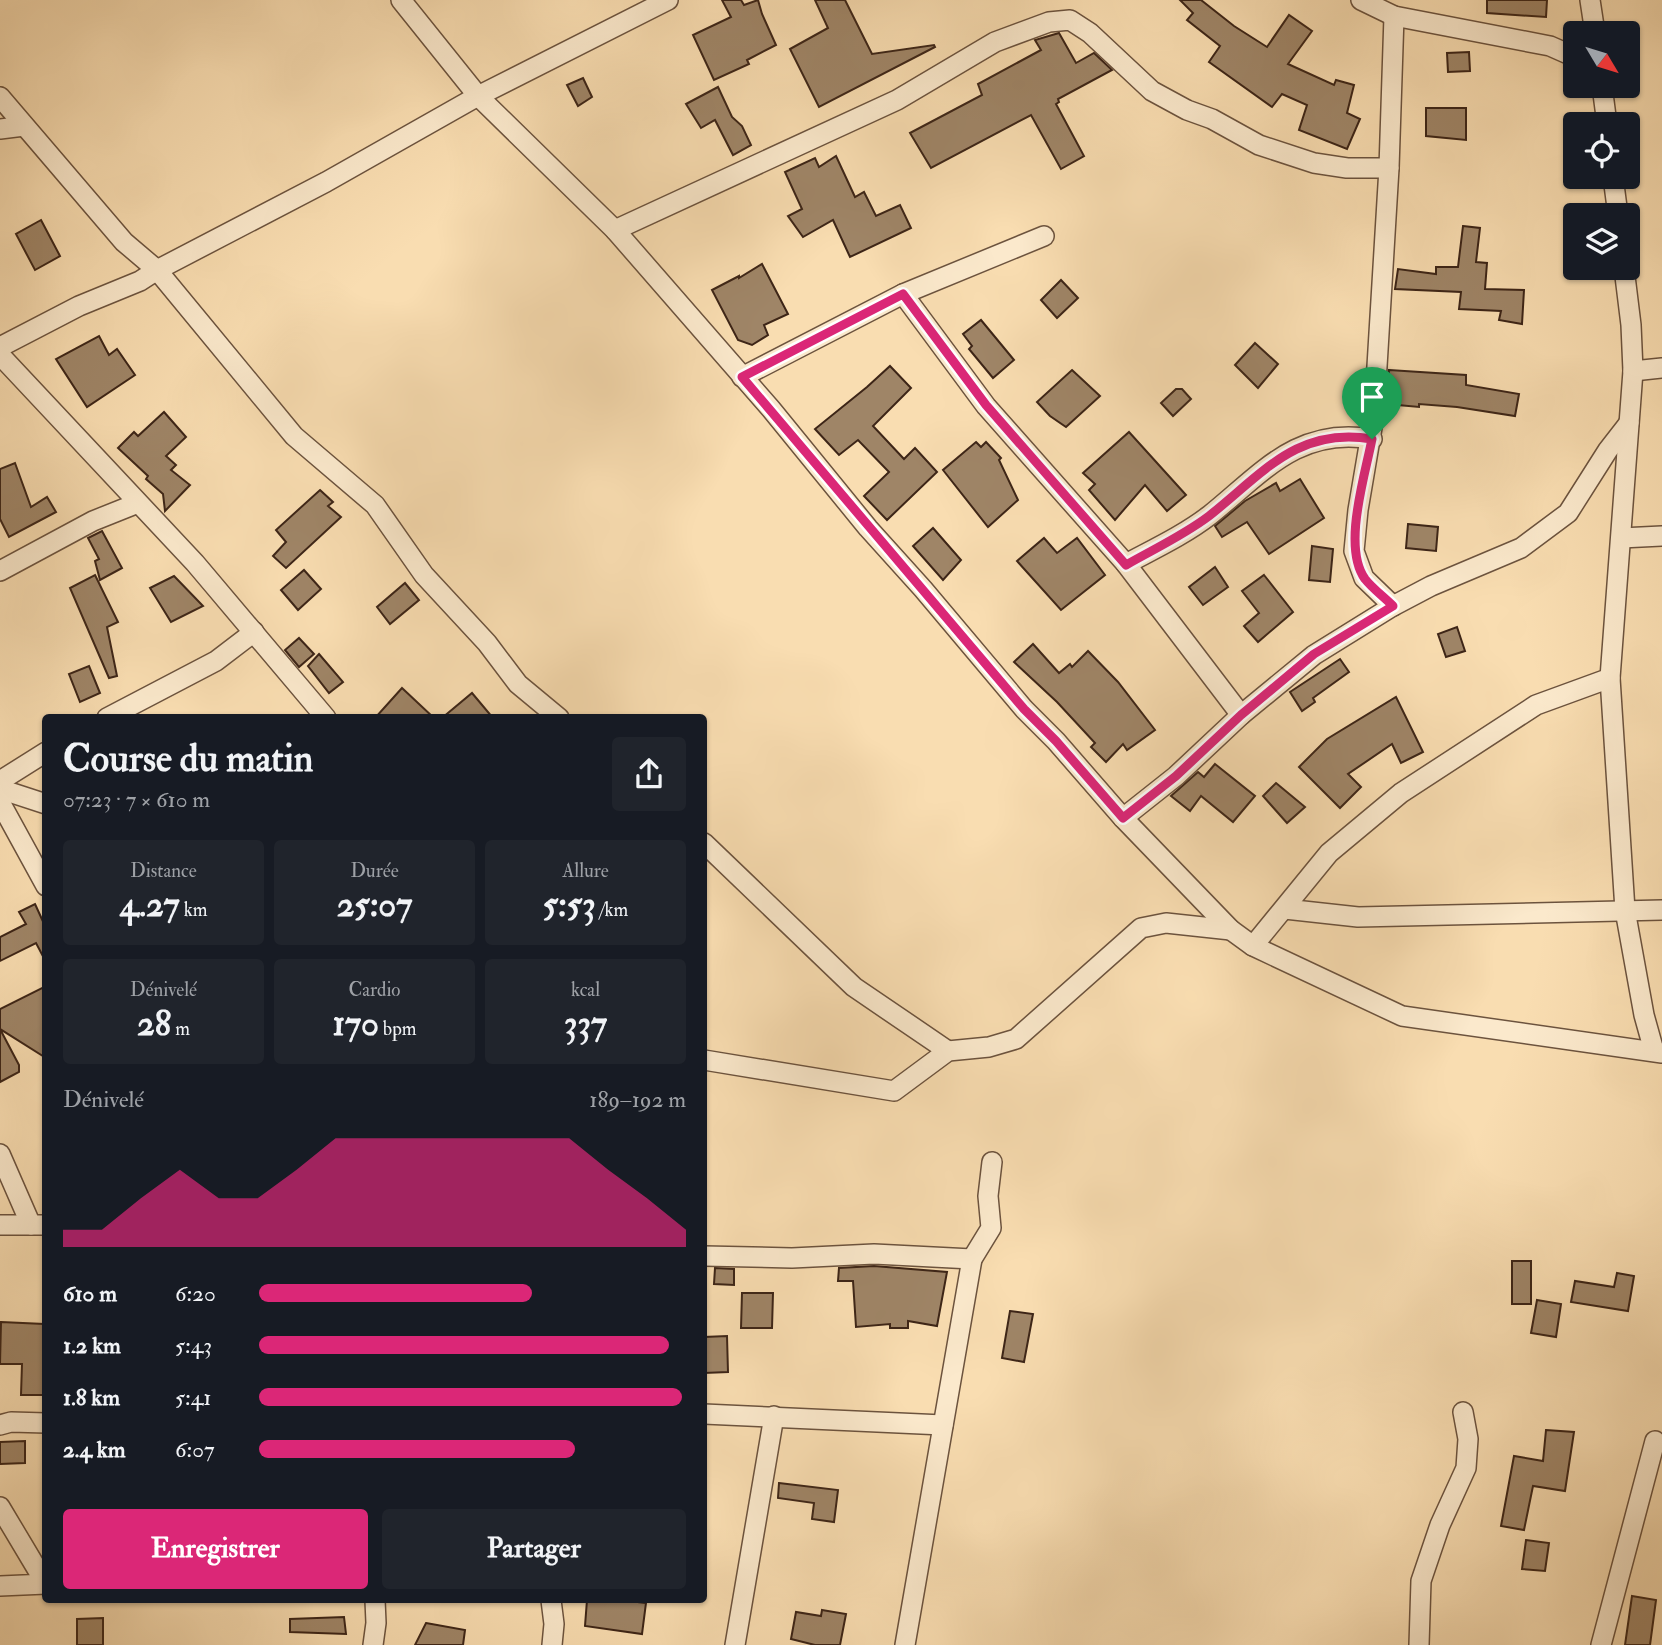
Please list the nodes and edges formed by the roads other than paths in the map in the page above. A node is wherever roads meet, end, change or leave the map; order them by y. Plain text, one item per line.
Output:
1 (401, 0) edge
2 (668, 0) edge
3 (1361, 0) edge
4 (1590, 0) edge
5 (1394, 16) junction
6 (1593, 21) edge
7 (1563, 52) edge
8 (478, 96) junction
9 (0, 97) edge
10 (24, 126) junction
11 (0, 129) edge
12 (1389, 168) junction
13 (615, 230) junction
14 (1044, 236) dead end
15 (157, 270) junction
16 (1625, 280) edge
17 (903, 294) junction
18 (0, 347) edge
19 (0, 355) edge
20 (1662, 368) edge
21 (1633, 371) junction
22 (742, 377) junction
23 (1629, 423) junction
24 (1372, 439) junction
25 (138, 503) junction
26 (1662, 536) edge
27 (1621, 538) junction
28 (1126, 565) junction
29 (0, 571) edge
30 (1393, 606) junction
31 (254, 632) junction
32 (1610, 677) junction
33 (115, 714) edge
34 (323, 714) edge
35 (554, 714) edge
36 (1241, 715) junction
37 (42, 755) edge
38 (0, 781) edge
39 (0, 789) edge
40 (0, 802) edge
41 (42, 803) edge
42 (1123, 818) junction
43 (707, 846) edge
44 (42, 879) edge
45 (1284, 909) junction
46 (1625, 910) junction
47 (1662, 910) edge
48 (1231, 930) junction
49 (1252, 946) junction
50 (948, 1051) junction
51 (1658, 1052) edge
52 (707, 1060) edge
53 (0, 1154) edge
54 (992, 1162) dead end
55 (0, 1225) edge
56 (38, 1225) edge
57 (707, 1255) edge
58 (972, 1259) junction
59 (1462, 1412) dead end
60 (707, 1414) edge
61 (774, 1416) junction
62 (42, 1423) edge
63 (0, 1425) edge
64 (943, 1426) junction
65 (1655, 1441) dead end
66 (0, 1507) edge
67 (42, 1577) edge
68 (42, 1584) edge
69 (0, 1586) edge
70 (375, 1603) edge
71 (551, 1603) edge
72 (373, 1645) edge
73 (552, 1645) edge
74 (735, 1645) edge
75 (905, 1645) edge
76 (1419, 1645) edge
77 (1601, 1645) edge

1 - 8 street
2 - 8 street
3 - 5 street
4 - 6 street
5 - 7 street
5 - 12 street
8 - 13 street
8 - 15 street
9 - 10 street
10 - 11 street
10 - 15 street
12 - 13 street
12 - 24 street
13 - 22 street
14 - 17 street
15 - 18 street
15 - 35 street
16 - 21 street
17 - 22 street
17 - 28 street
19 - 25 street
20 - 21 street
21 - 23 street
22 - 42 street
23 - 27 street
23 - 30 street
24 - 28 street
24 - 30 street
25 - 29 street
25 - 31 street
26 - 27 street
27 - 32 street
28 - 36 street
30 - 36 street
31 - 33 street
31 - 34 street
32 - 45 street
32 - 46 street
36 - 42 street
37 - 38 street
39 - 41 street
40 - 44 street
42 - 48 street
43 - 50 street
45 - 46 street
45 - 49 street
46 - 47 street
46 - 51 street
48 - 49 street
48 - 50 street
49 - 51 street
50 - 52 street
53 - 56 street
54 - 58 street
55 - 56 street
57 - 58 street
58 - 64 street
59 - 76 street
60 - 61 street
61 - 64 street
61 - 74 street
62 - 63 street
64 - 75 street
65 - 77 street
66 - 67 street
68 - 69 street
70 - 72 street
71 - 73 street

